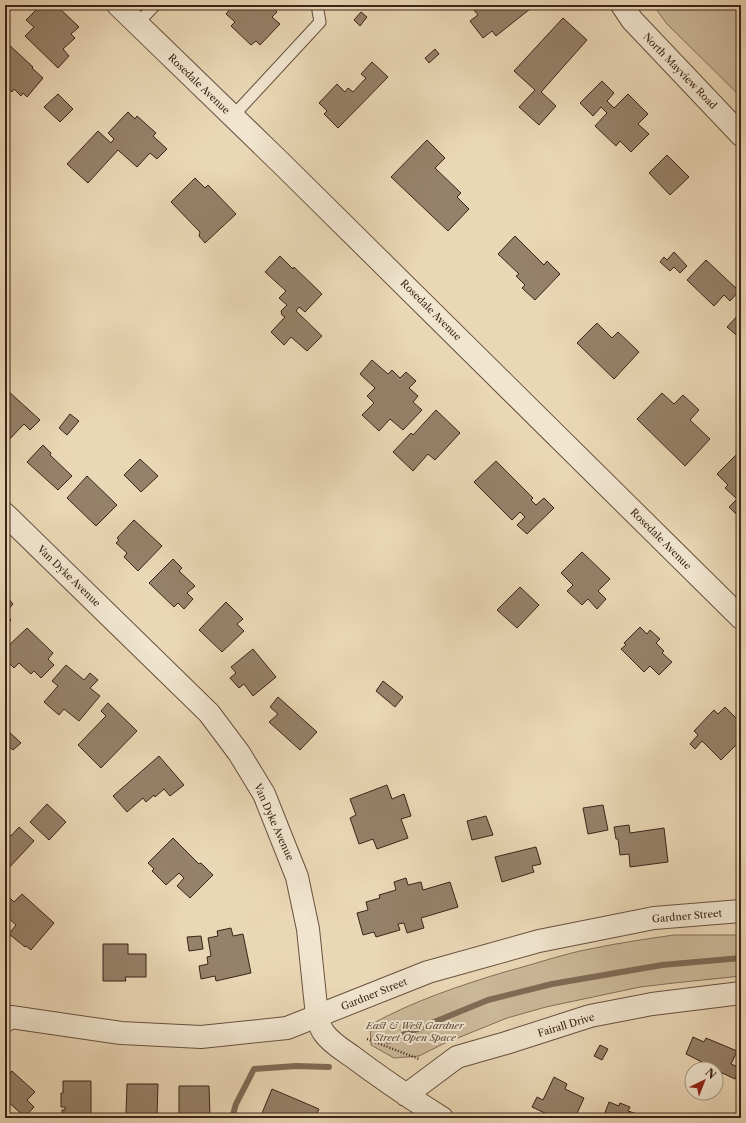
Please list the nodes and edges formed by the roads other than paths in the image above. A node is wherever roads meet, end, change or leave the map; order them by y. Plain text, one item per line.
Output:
1 (118, 5) edge
2 (155, 5) edge
3 (317, 5) edge
4 (622, 5) edge
5 (137, 24) junction
6 (233, 116) junction
7 (741, 135) edge
8 (5, 514) edge
9 (741, 618) edge
10 (741, 911) edge
11 (741, 993) edge
12 (7, 1015) edge
13 (317, 1016) junction
14 (406, 1095) junction
15 (442, 1118) edge

1 - 5 street, Rosedale Avenue
2 - 5 lane
3 - 6 lane
4 - 7 street, North Mayview Road
5 - 6 street, Rosedale Avenue
6 - 9 street, Rosedale Avenue
8 - 13 street, Van Dyke Avenue
10 - 13 street, Gardner Street
11 - 14 street, Fairall Drive
12 - 13 street, Gardner Street
13 - 14 street, Van Dyke Avenue
14 - 15 street, Van Dyke Avenue

